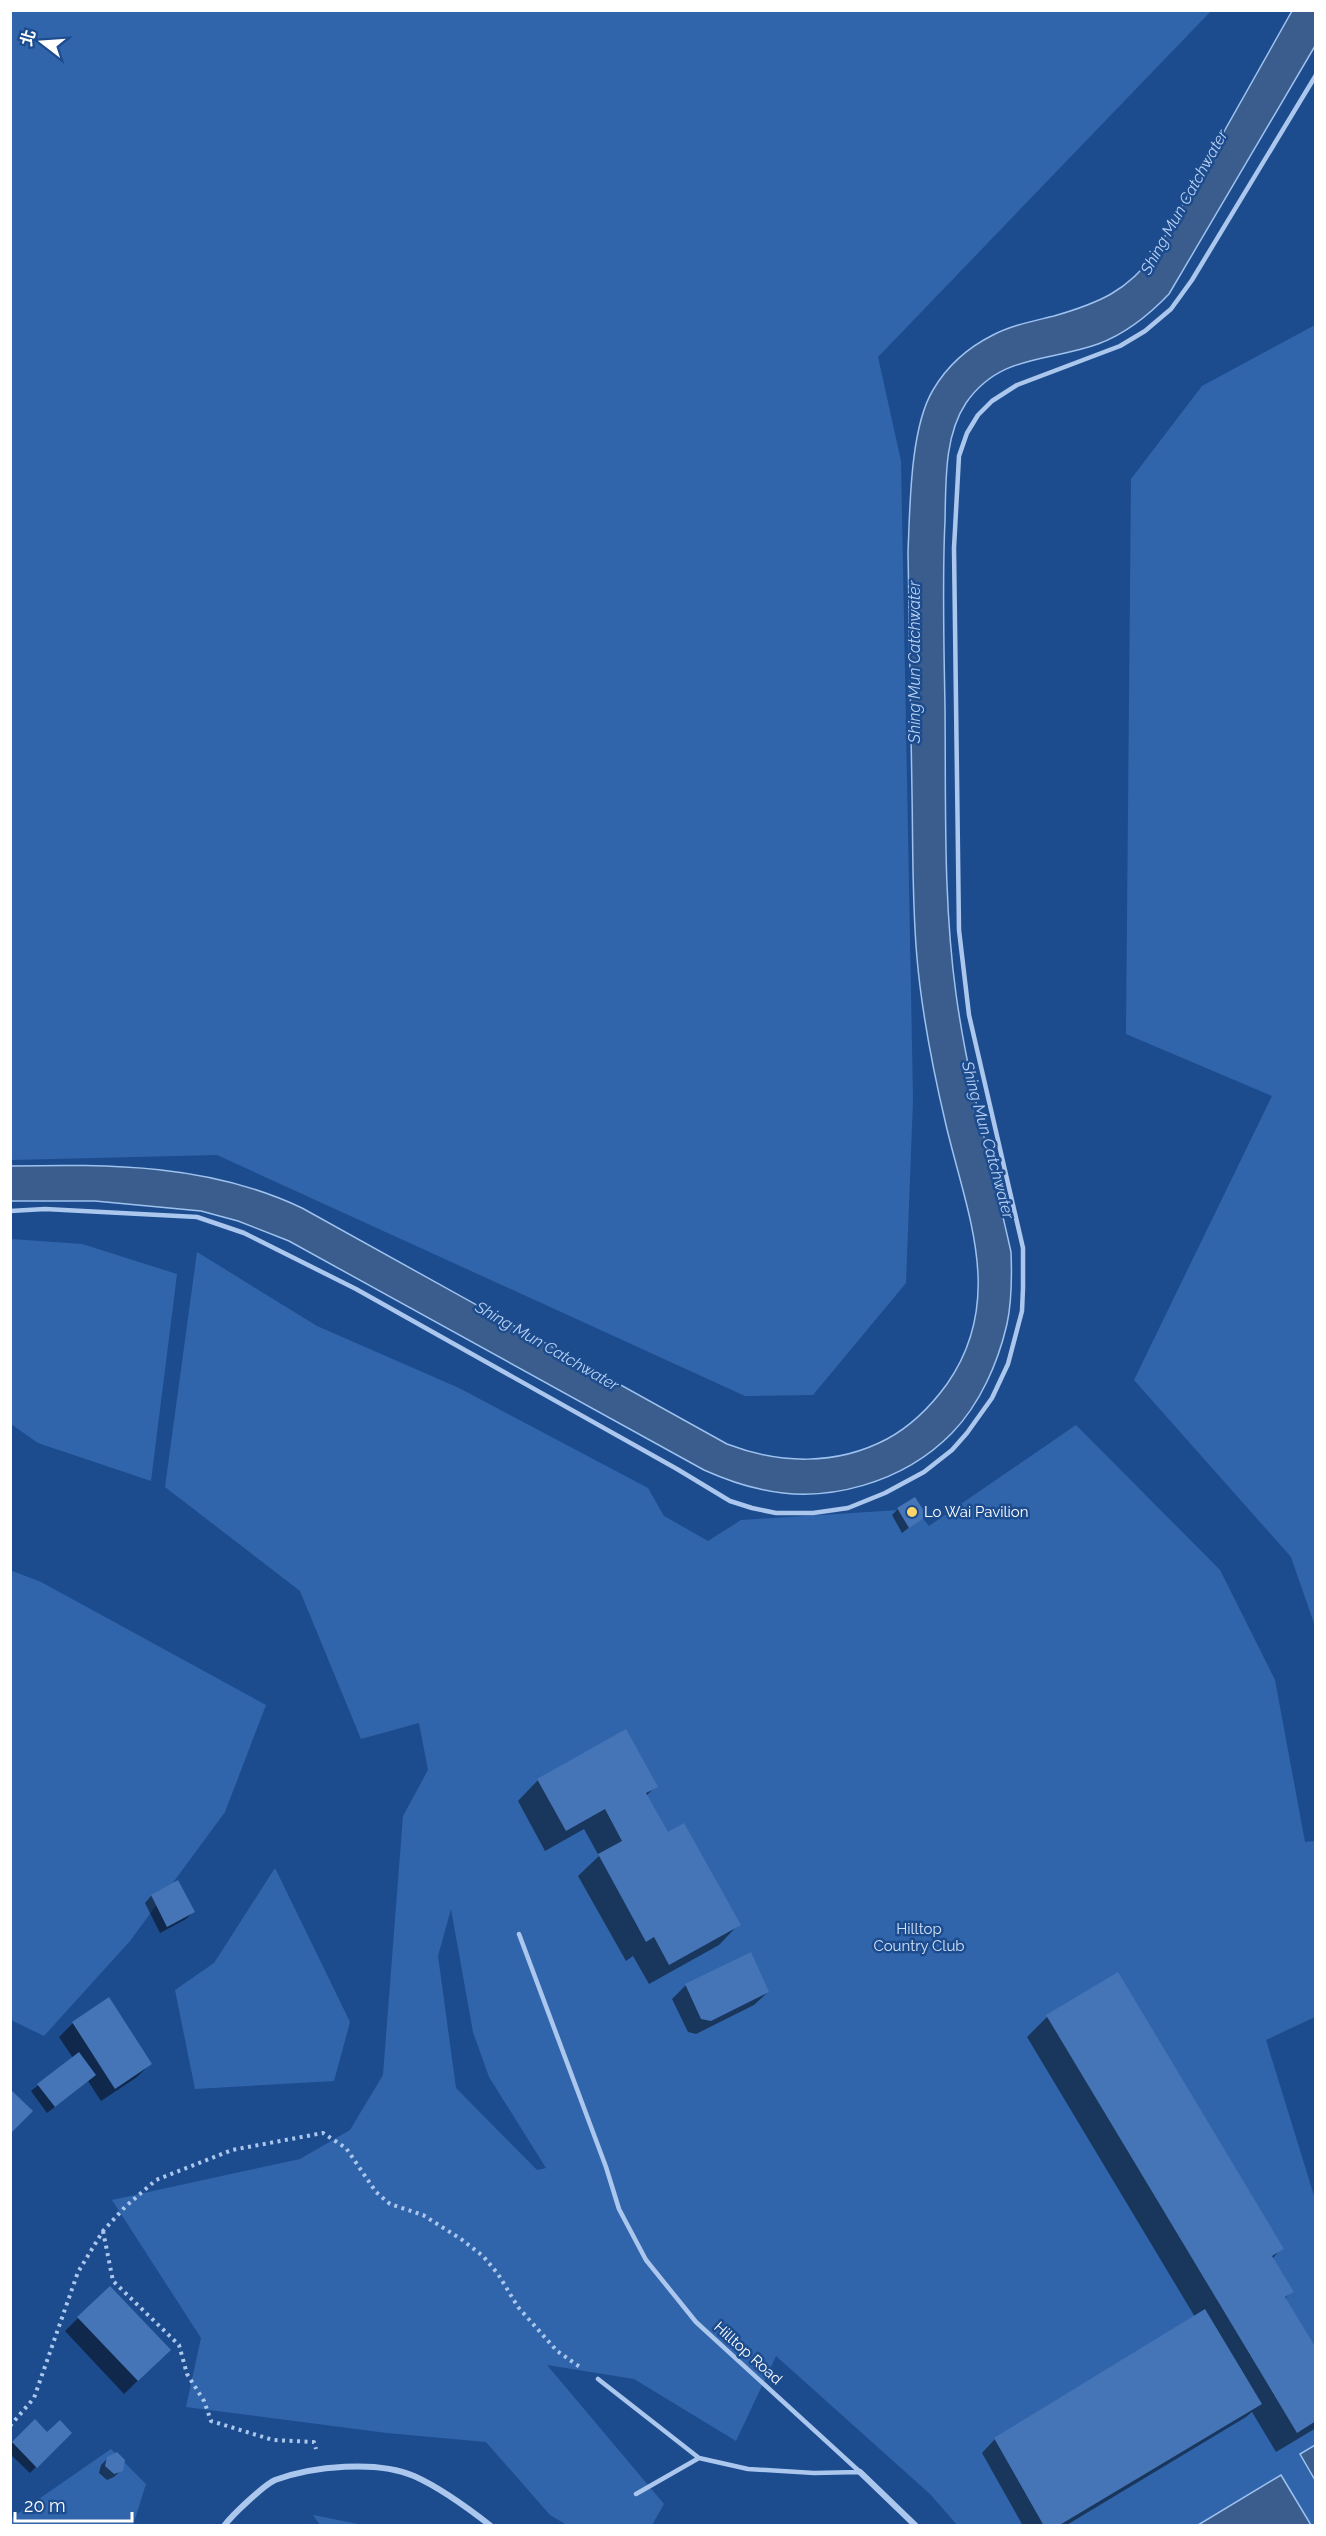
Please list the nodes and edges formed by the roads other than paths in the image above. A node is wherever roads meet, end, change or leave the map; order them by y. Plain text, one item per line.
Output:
1 (1316, 75) edge
2 (10, 1211) edge
3 (519, 1934) dead end
4 (598, 2379) road end
5 (699, 2458) junction
6 (860, 2472) junction
7 (636, 2494) dead end
8 (224, 2526) edge
9 (491, 2526) edge
10 (916, 2526) edge

1 - 2 lane
3 - 6 lane, Hilltop Road
4 - 5 lane
5 - 6 lane
5 - 7 lane
6 - 10 street, Hilltop Road
8 - 9 street

